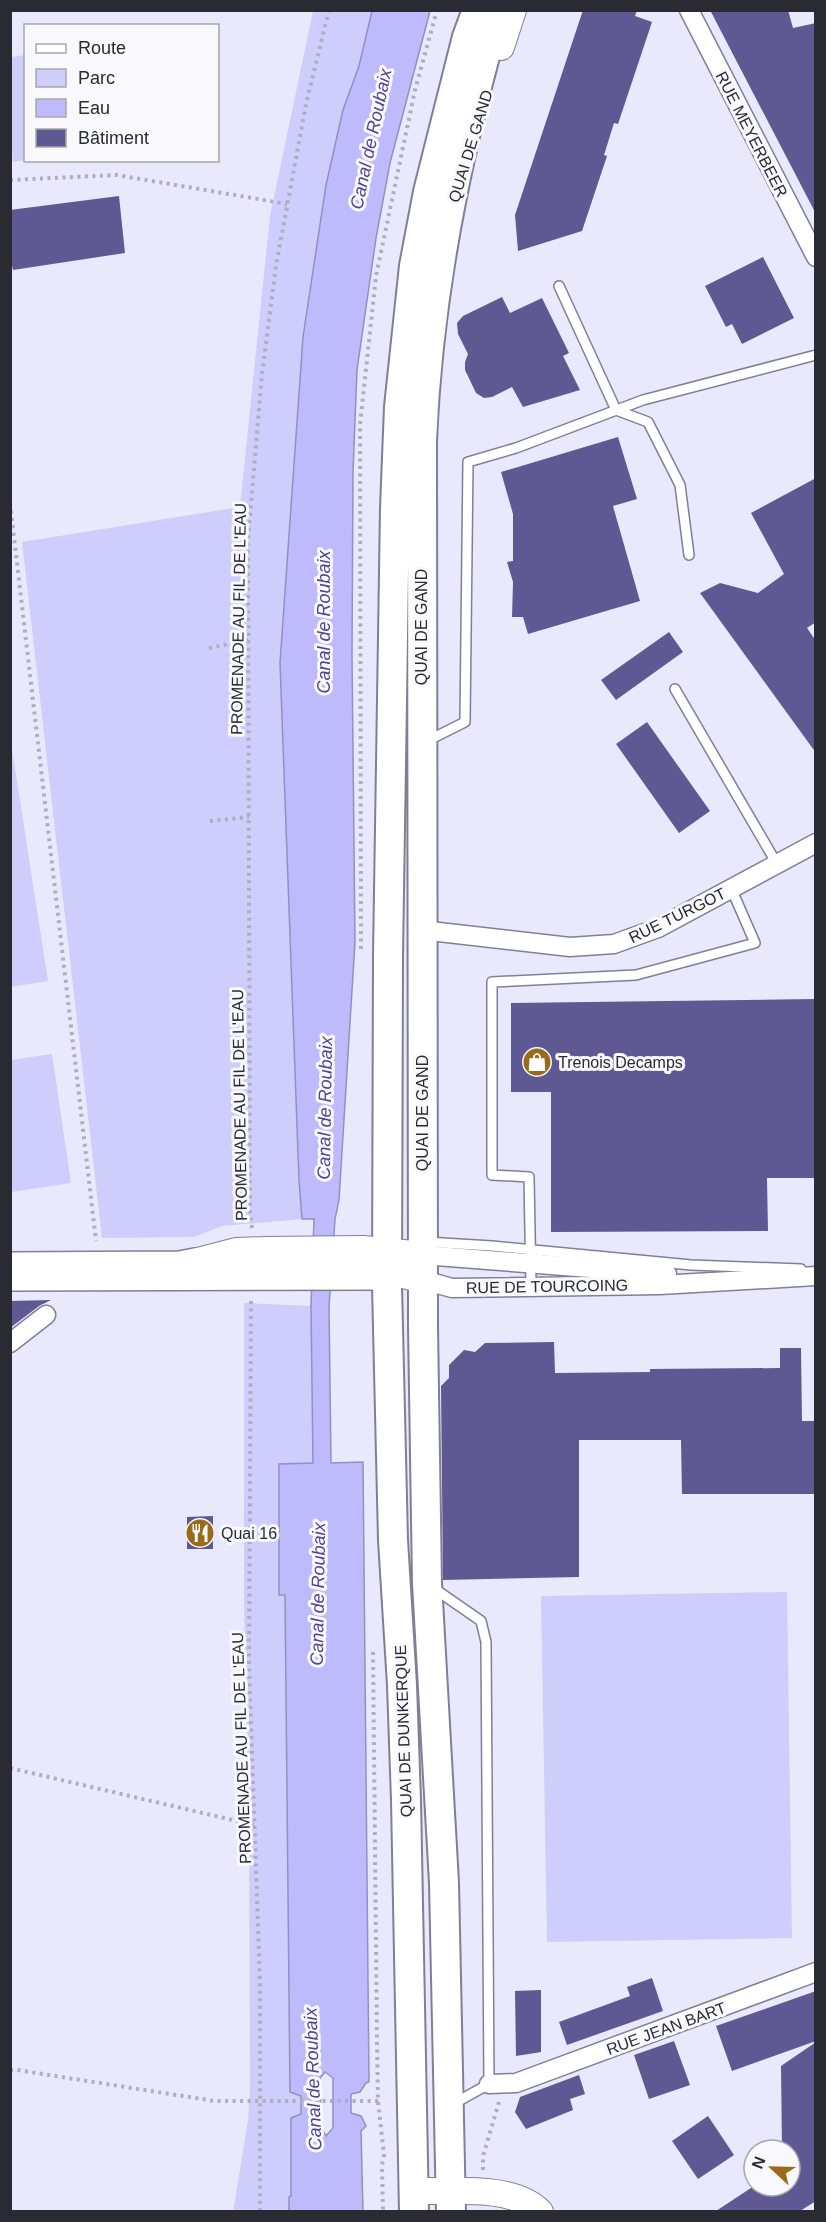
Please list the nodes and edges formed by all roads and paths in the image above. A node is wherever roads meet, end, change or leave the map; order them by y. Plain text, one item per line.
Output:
1 (329, 10) edge
2 (498, 10) edge
3 (513, 10) edge
4 (689, 10) edge
5 (473, 19) edge
6 (10, 180) edge
7 (287, 204) junction
8 (450, 211) junction
9 (816, 257) edge
10 (559, 286) dead end
11 (816, 355) edge
12 (616, 410) junction
13 (10, 503) edge
14 (689, 555) dead end
15 (248, 640) junction
16 (210, 648) dead end
17 (675, 689) dead end
18 (421, 744) junction
19 (249, 817) junction
20 (210, 821) dead end
21 (816, 843) edge
22 (777, 864) junction
23 (731, 888) junction
24 (421, 930) junction
25 (96, 1248) dead end
26 (529, 1256) junction
27 (10, 1257) edge
28 (393, 1260) junction
29 (261, 1261) junction
30 (816, 1270) edge
31 (10, 1272) edge
32 (816, 1276) edge
33 (731, 1280) junction
34 (10, 1286) edge
35 (531, 1286) junction
36 (46, 1315) dead end
37 (10, 1343) edge
38 (427, 1583) junction
39 (373, 1652) dead end
40 (10, 1768) edge
41 (254, 1825) junction
42 (816, 1972) edge
43 (10, 2070) edge
44 (516, 2083) junction
45 (489, 2084) junction
46 (261, 2101) junction
47 (378, 2101) junction
48 (448, 2107) junction
49 (482, 2192) junction
50 (414, 2201) edge
51 (451, 2202) edge
52 (260, 2211) edge
53 (383, 2211) edge
54 (540, 2211) edge

1 - 7 path, PROMENADE AU FIL DE L'EAU
2 - 8 main road
3 - 8 street, QUAI DE GAND
4 - 9 street, RUE MEYERBEER
5 - 28 main road, QUAI DE GAND
6 - 7 path
7 - 15 path, PROMENADE AU FIL DE L'EAU
8 - 18 main road, QUAI DE GAND
10 - 12 lane
11 - 12 lane
12 - 14 lane
12 - 18 lane
13 - 25 path
15 - 16 path
15 - 19 path, PROMENADE AU FIL DE L'EAU
17 - 22 lane
18 - 24 main road, QUAI DE GAND
19 - 20 path
19 - 29 path, PROMENADE AU FIL DE L'EAU
21 - 22 street, RUE TURGOT
22 - 23 street, RUE TURGOT
23 - 24 street, RUE TURGOT
23 - 26 lane
24 - 28 main road, QUAI DE GAND
26 - 28 street, RUE DE TOURCOING
26 - 30 lane
26 - 33 street, RUE DE TOURCOING
26 - 35 lane
27 - 29 lane
28 - 29 street
28 - 29 lane
28 - 35 street, RUE DE TOURCOING
28 - 38 main road, QUAI DE DUNKERQUE
28 - 50 main road, QUAI DE DUNKERQUE
29 - 31 street
29 - 34 lane
29 - 41 path, PROMENADE AU FIL DE L'EAU
32 - 33 street, RUE DE TOURCOING
33 - 35 street, RUE DE TOURCOING
36 - 37 street
38 - 45 lane
38 - 48 main road, QUAI DE DUNKERQUE
39 - 47 path
40 - 41 path
41 - 46 path, PROMENADE AU FIL DE L'EAU
42 - 44 street, RUE JEAN BART
43 - 46 path
44 - 45 street, RUE JEAN BART
44 - 49 path
45 - 48 lane
46 - 47 path
46 - 52 path, PROMENADE AU FIL DE L'EAU
47 - 53 path
48 - 51 main road, QUAI DE DUNKERQUE
49 - 51 street
49 - 54 street
50 - 51 street

